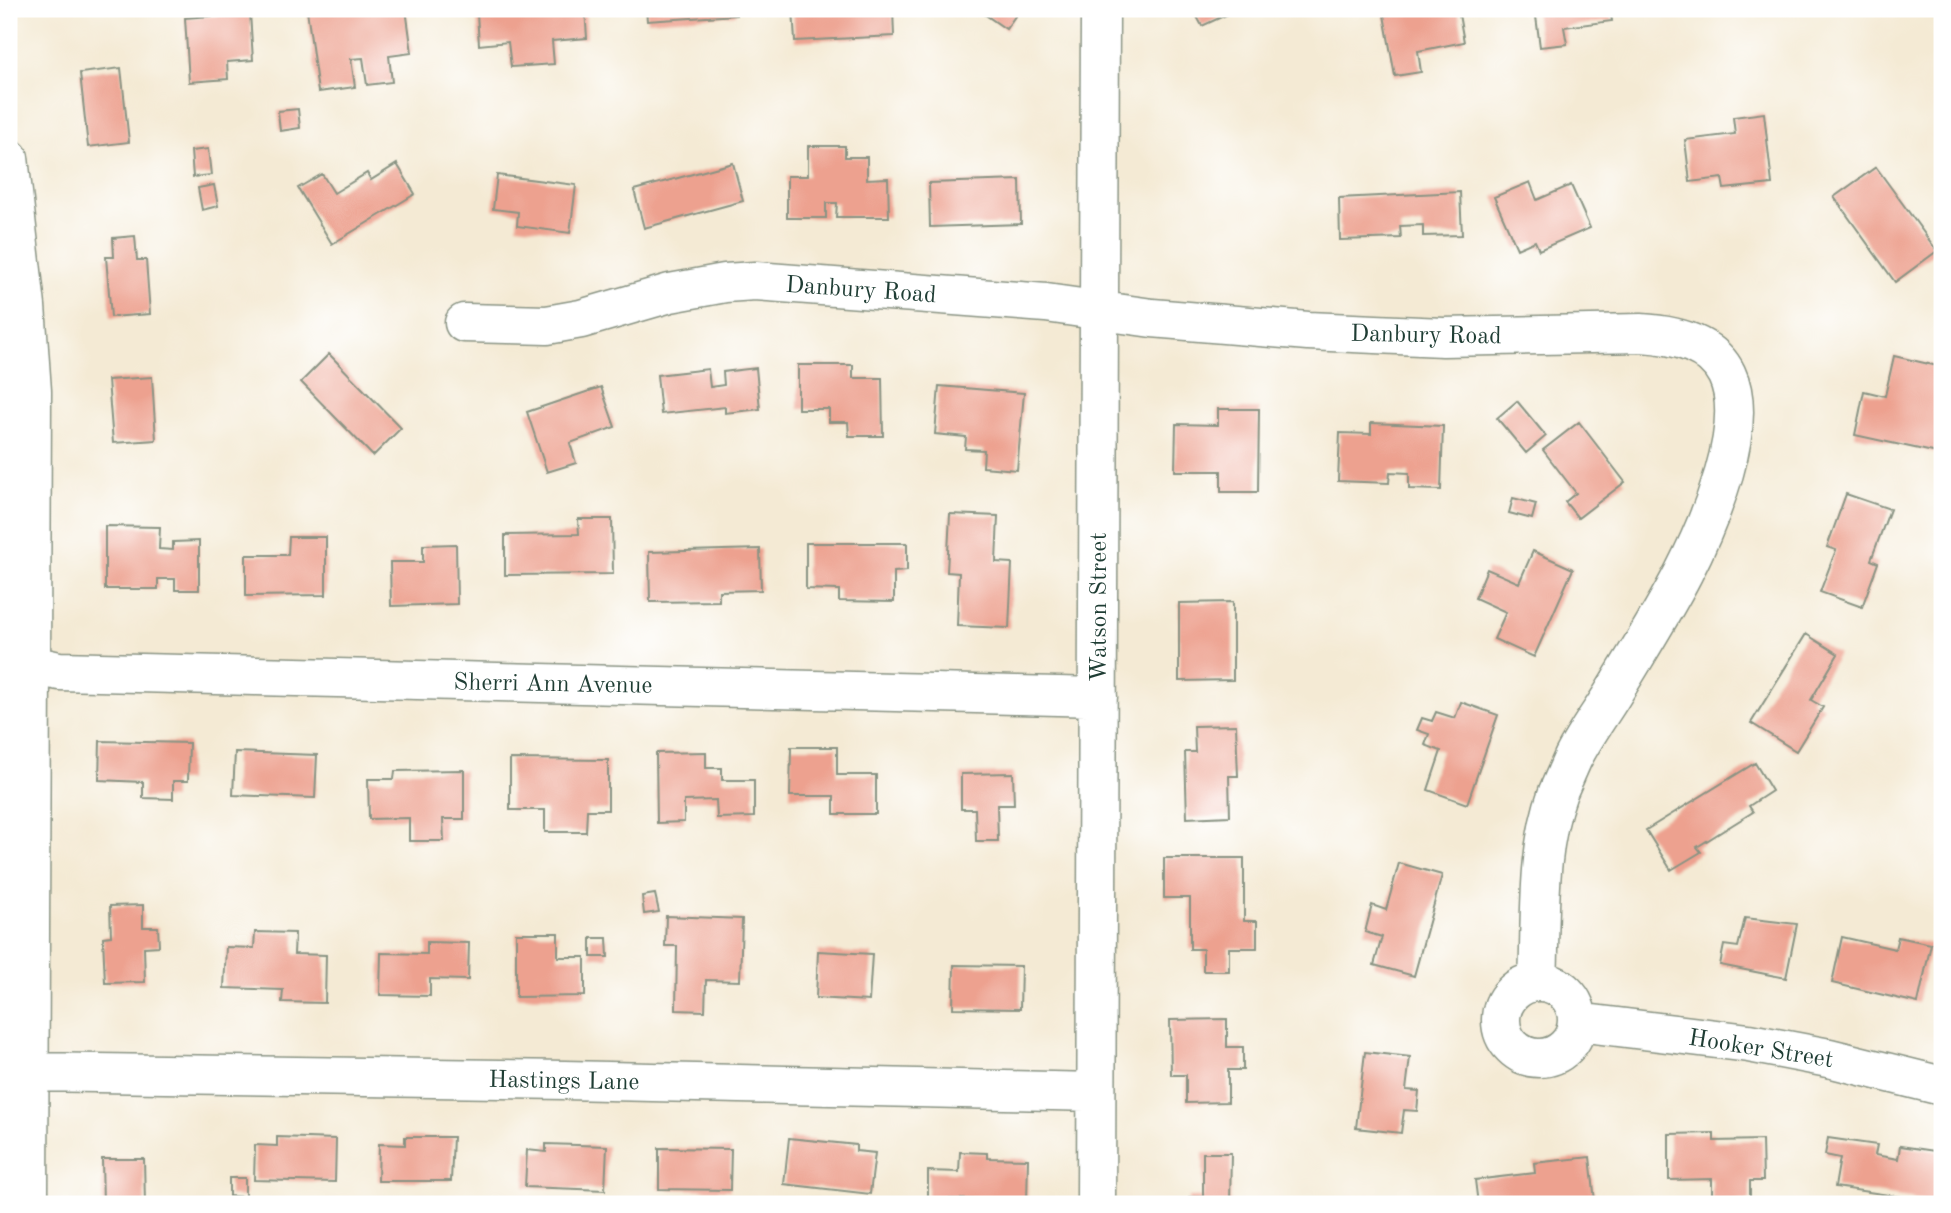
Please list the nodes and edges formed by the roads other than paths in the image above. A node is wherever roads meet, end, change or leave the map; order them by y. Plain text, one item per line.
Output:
1 (1100, 9) edge
2 (10, 182) edge
3 (1099, 310) junction
4 (464, 323) dead end
5 (20, 662) edge
6 (1098, 697) junction
7 (1538, 982) junction
8 (1577, 1022) junction
9 (31, 1072) junction
10 (1942, 1086) edge
11 (1096, 1092) junction
12 (29, 1204) edge
13 (1096, 1204) edge

1 - 3 street, Watson Street
2 - 5 street
3 - 4 street, Danbury Road
3 - 6 street, Watson Street
3 - 7 street, Danbury Road
5 - 6 street, Sherri Ann Avenue
5 - 9 street
6 - 11 street, Watson Street
7 - 8 street
7 - 8 street
8 - 10 street, Hooker Street
9 - 11 street, Hastings Lane
9 - 12 street
11 - 13 street, Watson Street

